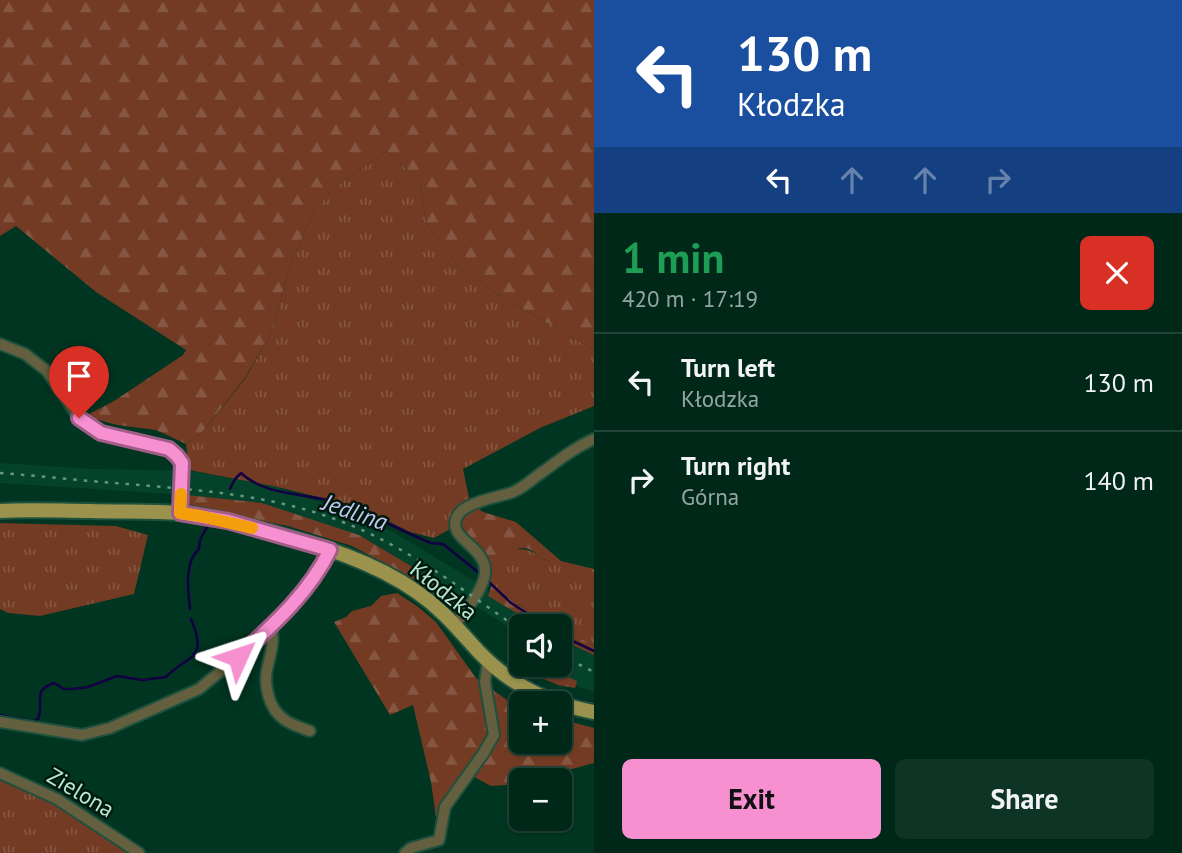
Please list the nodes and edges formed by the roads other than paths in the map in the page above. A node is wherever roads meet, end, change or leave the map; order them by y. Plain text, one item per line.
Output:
1 (0, 344) edge
2 (594, 439) edge
3 (0, 511) edge
4 (180, 513) junction
5 (330, 550) junction
6 (456, 624) junction
7 (271, 627) junction
8 (488, 660) junction
9 (594, 712) edge
10 (0, 722) edge
11 (310, 731) dead end
12 (0, 773) edge
13 (139, 853) edge
14 (405, 853) edge

1 - 4 street
2 - 6 street
3 - 4 main road, Kłodzka
4 - 5 main road, Kłodzka
5 - 6 main road, Kłodzka
5 - 7 street
6 - 8 main road, Kłodzka
7 - 10 street
7 - 11 street
8 - 9 main road, Kłodzka
8 - 14 street
12 - 13 street, Zielona

